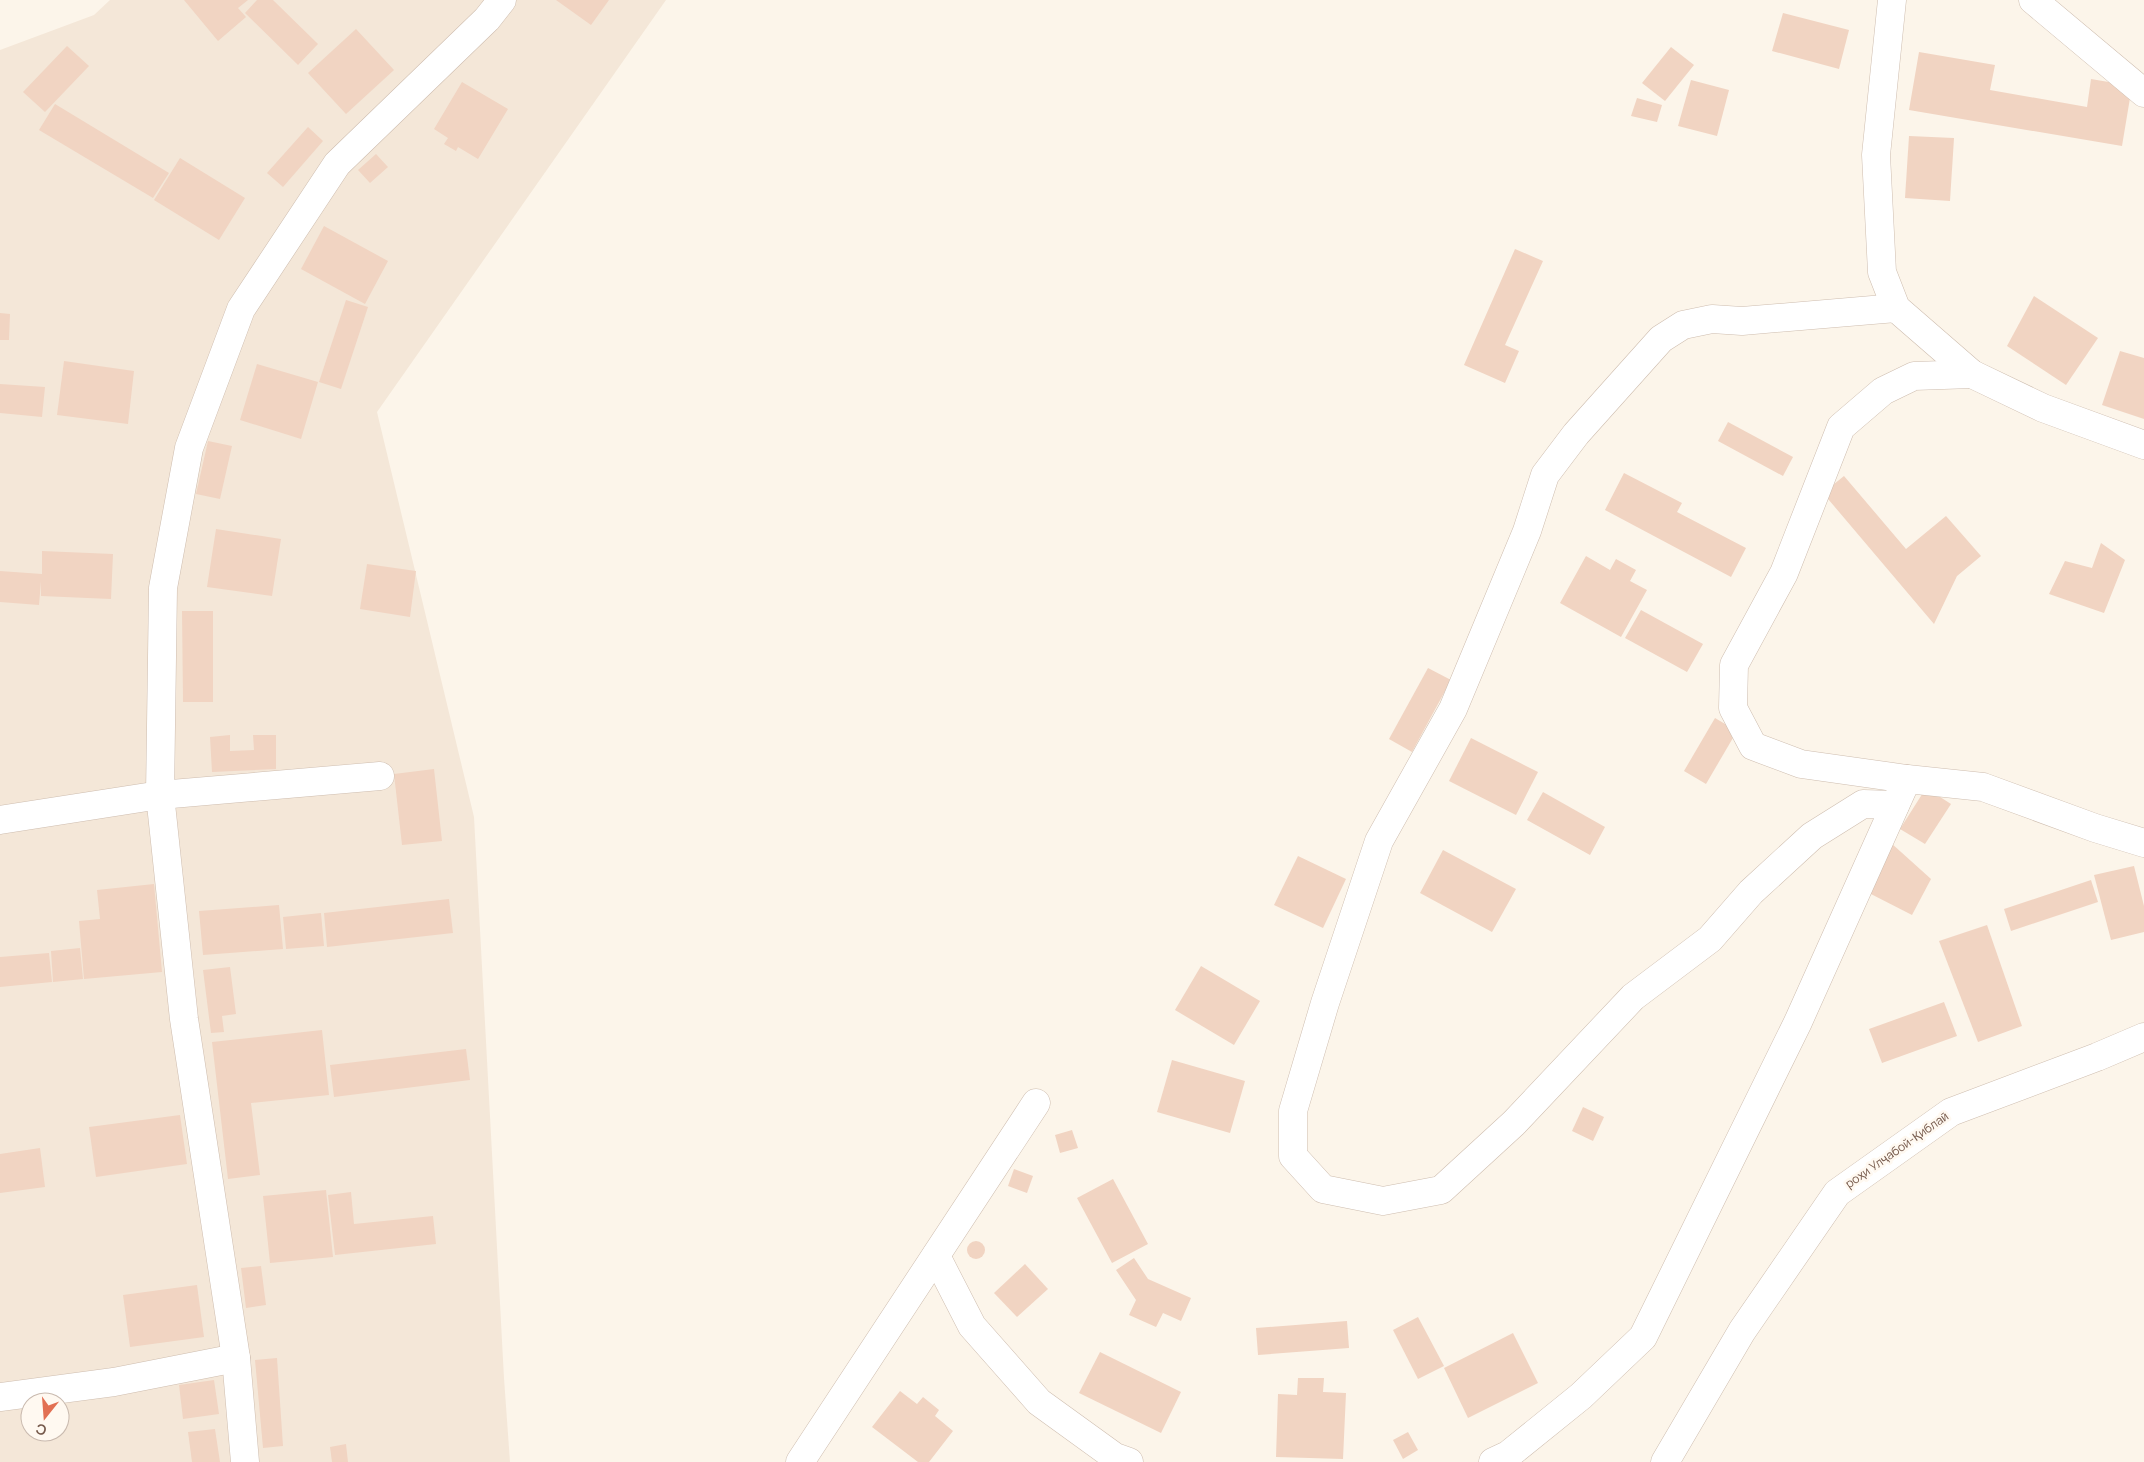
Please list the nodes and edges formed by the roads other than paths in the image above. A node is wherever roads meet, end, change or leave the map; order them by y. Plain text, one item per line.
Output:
1 (502, 0) edge
2 (1892, 0) edge
3 (2033, 0) edge
4 (2144, 93) edge
5 (1896, 308) junction
6 (1972, 374) junction
7 (2144, 445) edge
8 (380, 776) dead end
9 (1907, 779) junction
10 (160, 795) junction
11 (1895, 805) junction
12 (0, 820) edge
13 (2144, 843) edge
14 (2144, 1037) edge
15 (1036, 1103) dead end
16 (936, 1256) junction
17 (236, 1358) junction
18 (0, 1397) edge
19 (245, 1462) edge
20 (800, 1462) edge
21 (1129, 1462) edge
22 (1493, 1462) edge
23 (1665, 1462) edge

1 - 10 street
2 - 5 street
3 - 4 street
5 - 6 street
5 - 11 street
6 - 7 street
6 - 9 street
8 - 10 street
9 - 11 street
9 - 13 street
10 - 12 street
10 - 17 street
11 - 22 street
14 - 23 street, роҳи Улҷабой-Қиблаӣ
15 - 16 street
16 - 20 street
16 - 21 street
17 - 18 street
17 - 19 street

